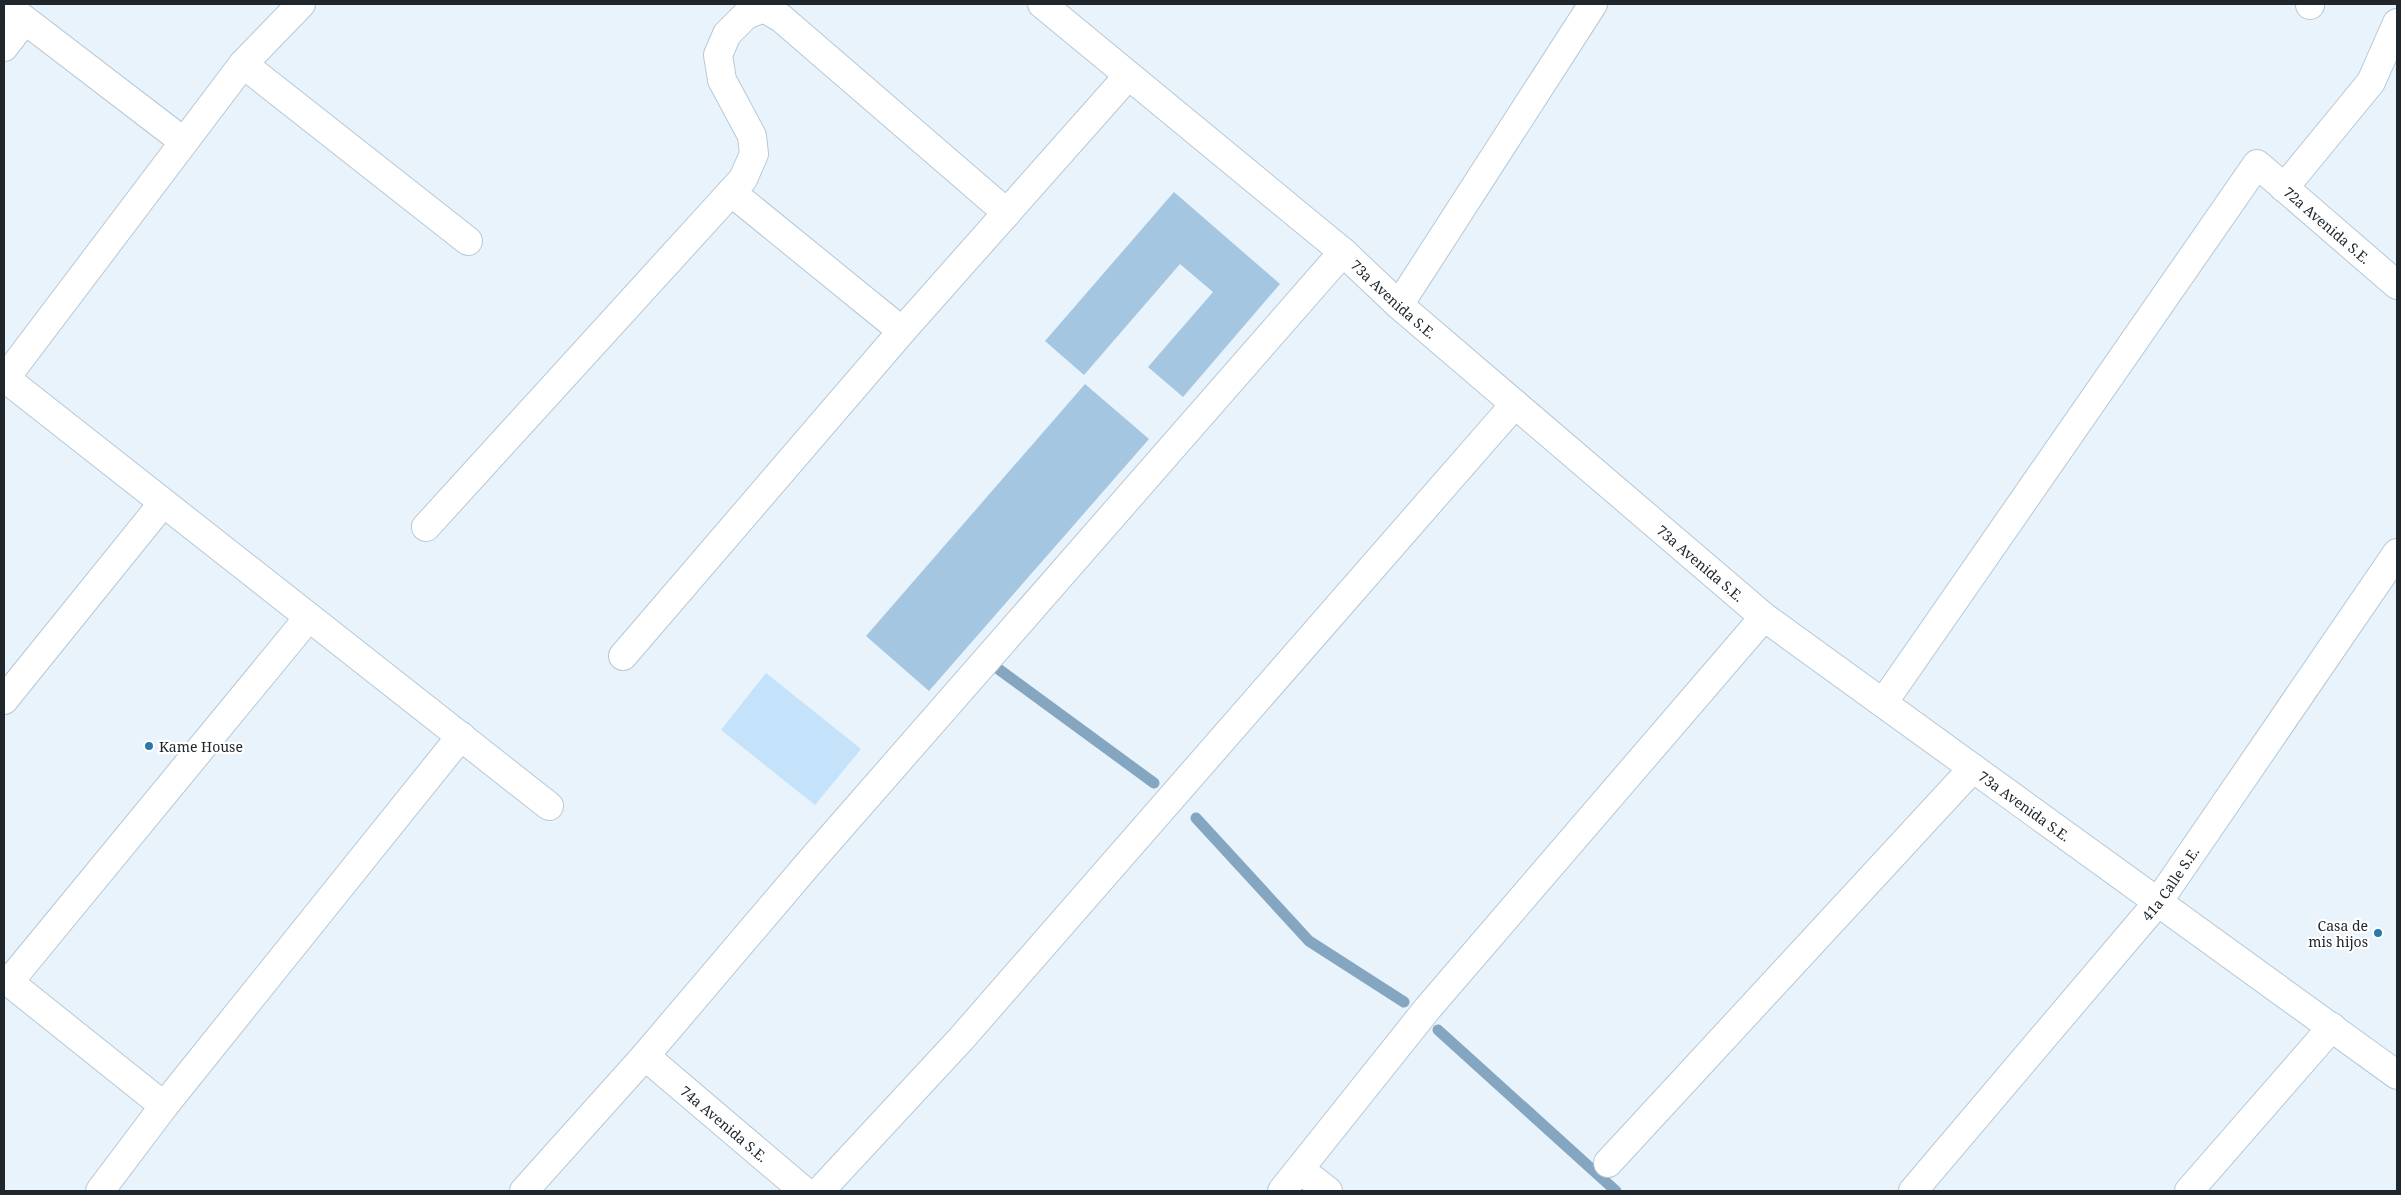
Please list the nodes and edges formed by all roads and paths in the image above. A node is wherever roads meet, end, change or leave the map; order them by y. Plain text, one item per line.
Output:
1 (301, 4) edge
2 (1042, 4) edge
3 (1593, 4) edge
4 (14, 12) edge
5 (2397, 23) edge
6 (4, 47) edge
7 (243, 64) junction
8 (1128, 76) junction
9 (183, 141) junction
10 (2284, 188) junction
11 (732, 192) junction
12 (1007, 213) junction
13 (468, 241) dead end
14 (1343, 252) junction
15 (2397, 285) edge
16 (1399, 305) junction
17 (902, 331) junction
18 (4, 379) edge
19 (1515, 404) junction
20 (163, 503) junction
21 (426, 527) dead end
22 (2397, 553) edge
23 (309, 617) junction
24 (1764, 617) junction
25 (623, 656) dead end
26 (4, 700) edge
27 (1883, 703) junction
28 (461, 736) junction
29 (1973, 768) junction
30 (549, 806) dead end
31 (2158, 902) junction
32 (6, 980) edge
33 (2332, 1027) junction
34 (645, 1056) junction
35 (2397, 1074) edge
36 (164, 1106) junction
37 (1608, 1163) dead end
38 (1301, 1170) junction
39 (100, 1191) edge
40 (524, 1191) edge
41 (804, 1191) edge
42 (820, 1191) edge
43 (1282, 1191) edge
44 (1328, 1191) edge
45 (1913, 1191) edge
46 (2189, 1191) edge

1 - 7 street
2 - 8 street, 73a Avenida S.E.
3 - 16 street
4 - 6 street
4 - 9 street
5 - 10 street
7 - 9 street
7 - 13 street
8 - 12 street
8 - 14 street, 73a Avenida S.E.
9 - 18 street
10 - 15 street, 72a Avenida S.E.
10 - 27 street, 72a Avenida S.E.
11 - 12 street
11 - 17 street
11 - 21 street
12 - 17 street
14 - 16 street, 73a Avenida S.E.
14 - 34 street
16 - 19 street, 73a Avenida S.E.
17 - 25 street
18 - 20 street
19 - 24 street, 73a Avenida S.E.
19 - 42 street
20 - 23 street
20 - 26 street
22 - 31 street, 41a Calle S.E.
23 - 28 street
23 - 32 street
24 - 27 street, 73a Avenida S.E.
24 - 38 street
27 - 29 street, 73a Avenida S.E.
28 - 30 street
28 - 36 street
29 - 31 street, 73a Avenida S.E.
29 - 37 street
31 - 33 street, 73a Avenida S.E.
31 - 45 street, 41a Calle S.E.
32 - 36 street
33 - 35 street, 73a Avenida S.E.
33 - 46 street
34 - 40 street
34 - 41 street, 74a Avenida S.E.
36 - 39 street
38 - 43 street
38 - 44 street

